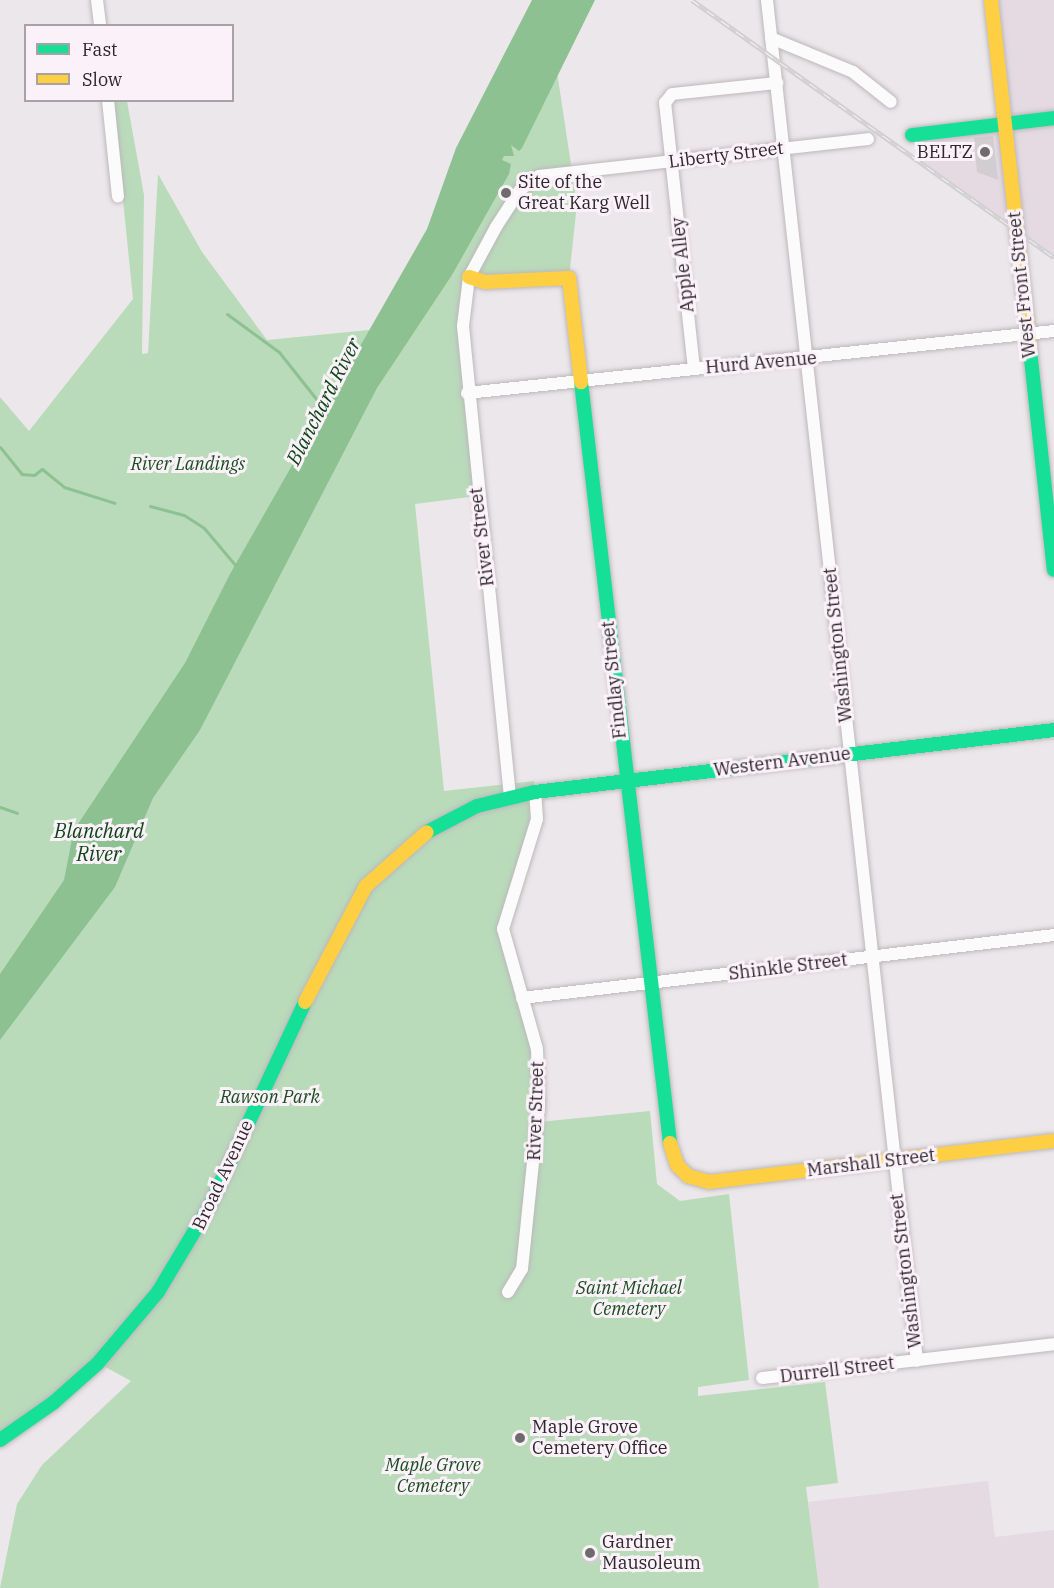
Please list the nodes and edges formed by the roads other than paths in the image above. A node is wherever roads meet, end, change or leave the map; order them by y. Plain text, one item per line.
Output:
1 (96, 0) edge
2 (767, 0) edge
3 (991, 0) edge
4 (100, 24) edge
5 (771, 38) junction
6 (777, 83) junction
7 (108, 102) edge
8 (891, 102) dead end
9 (1054, 118) edge
10 (1005, 123) junction
11 (912, 135) dead end
12 (868, 139) dead end
13 (783, 148) junction
14 (671, 161) junction
15 (118, 196) dead end
16 (469, 277) junction
17 (1054, 331) edge
18 (1028, 335) junction
19 (807, 359) junction
20 (694, 369) junction
21 (581, 380) junction
22 (467, 393) junction
23 (1054, 570) edge
24 (1054, 730) edge
25 (849, 754) junction
26 (626, 781) junction
27 (535, 792) junction
28 (510, 797) junction
29 (1054, 935) edge
30 (872, 957) junction
31 (649, 983) junction
32 (522, 998) junction
33 (1054, 1141) edge
34 (892, 1160) junction
35 (688, 1176) joint
36 (508, 1292) dead end
37 (1054, 1344) edge
38 (916, 1360) junction
39 (762, 1378) dead end
40 (0, 1440) edge

1 - 4 street
2 - 5 street, Washington Street
3 - 10 street, West Front Street
5 - 6 street, Washington Street
5 - 8 street
6 - 13 street, Washington Street
6 - 14 street, Apple Alley
7 - 15 street
9 - 10 street
10 - 11 street
10 - 18 street, West Front Street
12 - 13 street, Liberty Street
13 - 14 street, Liberty Street
13 - 19 street, Washington Street
14 - 16 street, Liberty Street
14 - 20 street, Apple Alley
16 - 21 street, Findlay Street
16 - 22 street, River Street
17 - 18 street, Hurd Avenue
18 - 19 street, Hurd Avenue
18 - 23 street, West Front Street
19 - 20 street, Hurd Avenue
19 - 25 street, Washington Street
20 - 21 street, Hurd Avenue
21 - 22 street, Hurd Avenue
21 - 26 street, Findlay Street
22 - 28 street, River Street
24 - 25 street, Western Avenue
25 - 26 street, Western Avenue
25 - 30 street, Washington Street
26 - 27 street, Western Avenue
26 - 31 street, Findlay Street
27 - 28 street, Western Avenue
27 - 32 street, River Street
28 - 40 street, Broad Avenue
29 - 30 street, Shinkle Street
30 - 31 street, Shinkle Street
30 - 34 street, Washington Street
31 - 32 street, Shinkle Street
31 - 35 street, Findlay Street
32 - 36 street, River Street
33 - 34 street, Marshall Street
34 - 35 street, Marshall Street
34 - 38 street, Washington Street
37 - 38 street, Durrell Street
38 - 39 street, Durrell Street

